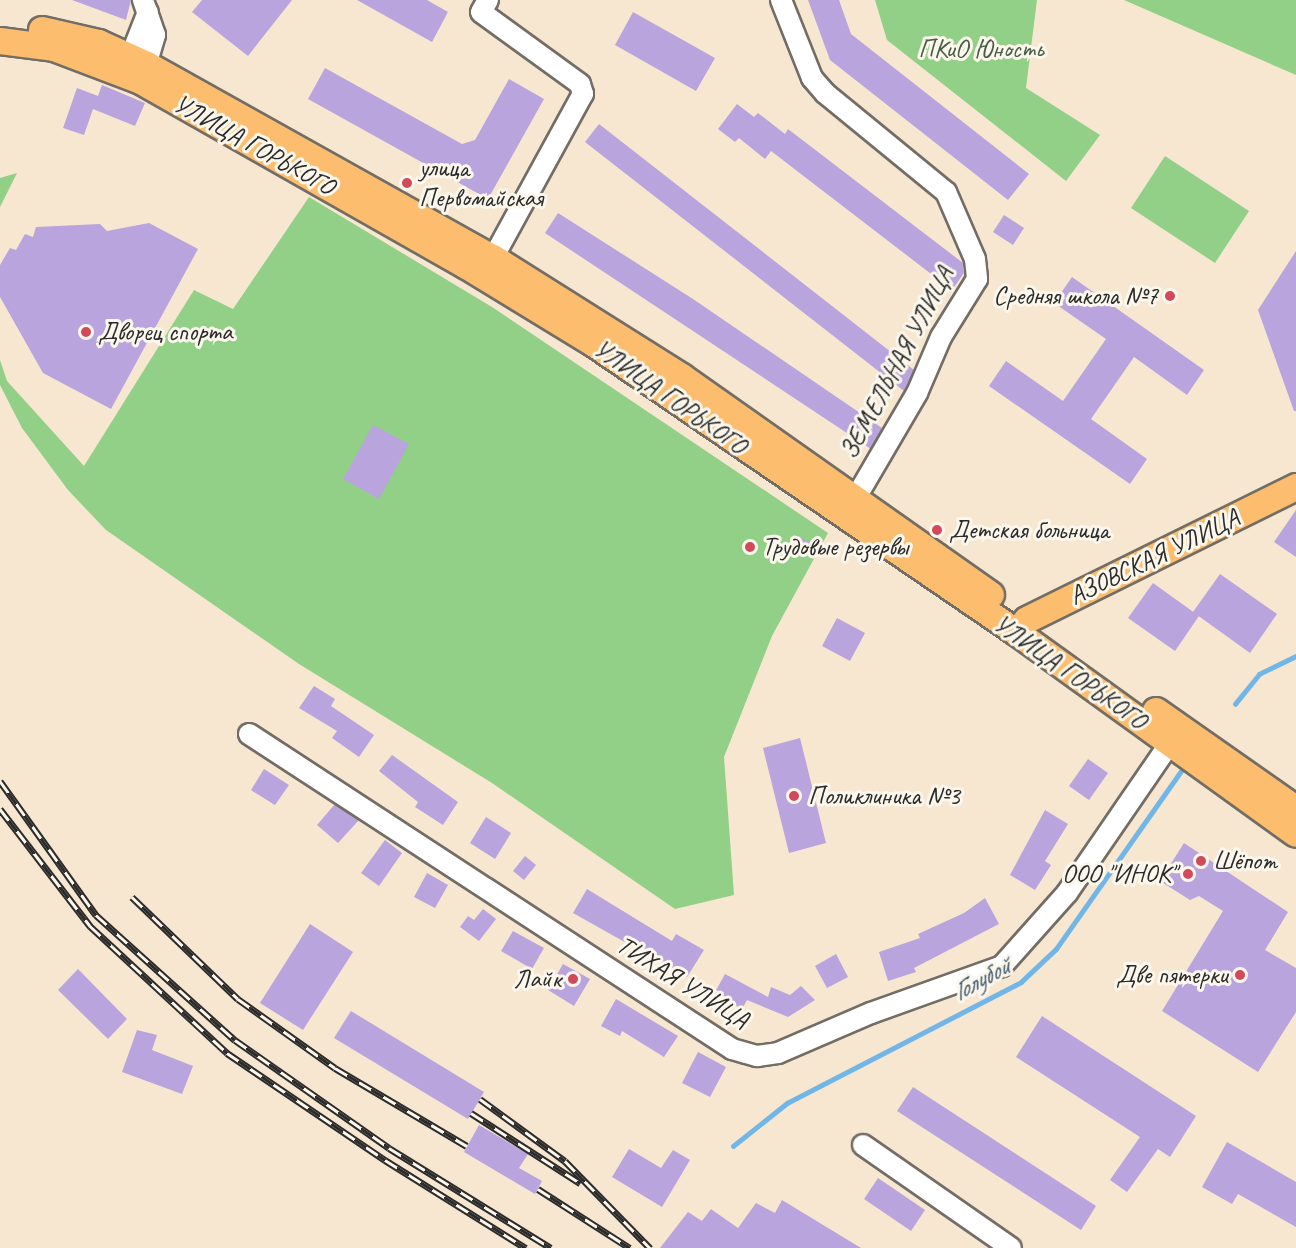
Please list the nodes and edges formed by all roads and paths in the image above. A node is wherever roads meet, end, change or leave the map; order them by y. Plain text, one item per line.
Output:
1 (488, 0) edge
2 (781, 0) edge
3 (146, 6) edge
4 (0, 25) edge
5 (55, 39) junction
6 (0, 41) edge
7 (136, 69) junction
8 (488, 268) junction
9 (1296, 487) edge
10 (855, 499) junction
11 (1021, 626) junction
12 (249, 734) dead end
13 (1170, 743) junction
14 (1296, 810) edge
15 (1296, 834) edge
16 (863, 1145) dead end
17 (1011, 1248) edge

1 - 8 street
2 - 10 street, ЗЕМЕЛЬНАЯ УЛИЦА
3 - 7 street
4 - 5 main road, УЛИЦА ГОРЬКОГО
5 - 6 main road, УЛИЦА ГОРЬКОГО
5 - 7 main road, УЛИЦА ГОРЬКОГО
7 - 8 main road, УЛИЦА ГОРЬКОГО
8 - 10 main road, УЛИЦА ГОРЬКОГО
8 - 11 main road, УЛИЦА ГОРЬКОГО
9 - 11 main road, АЗОВСКАЯ УЛИЦА
10 - 11 main road, УЛИЦА ГОРЬКОГО
11 - 13 main road, УЛИЦА ГОРЬКОГО
11 - 14 main road, УЛИЦА ГОРЬКОГО
12 - 13 street, ТИХАЯ УЛИЦА
13 - 15 main road, УЛИЦА ГОРЬКОГО
16 - 17 street

